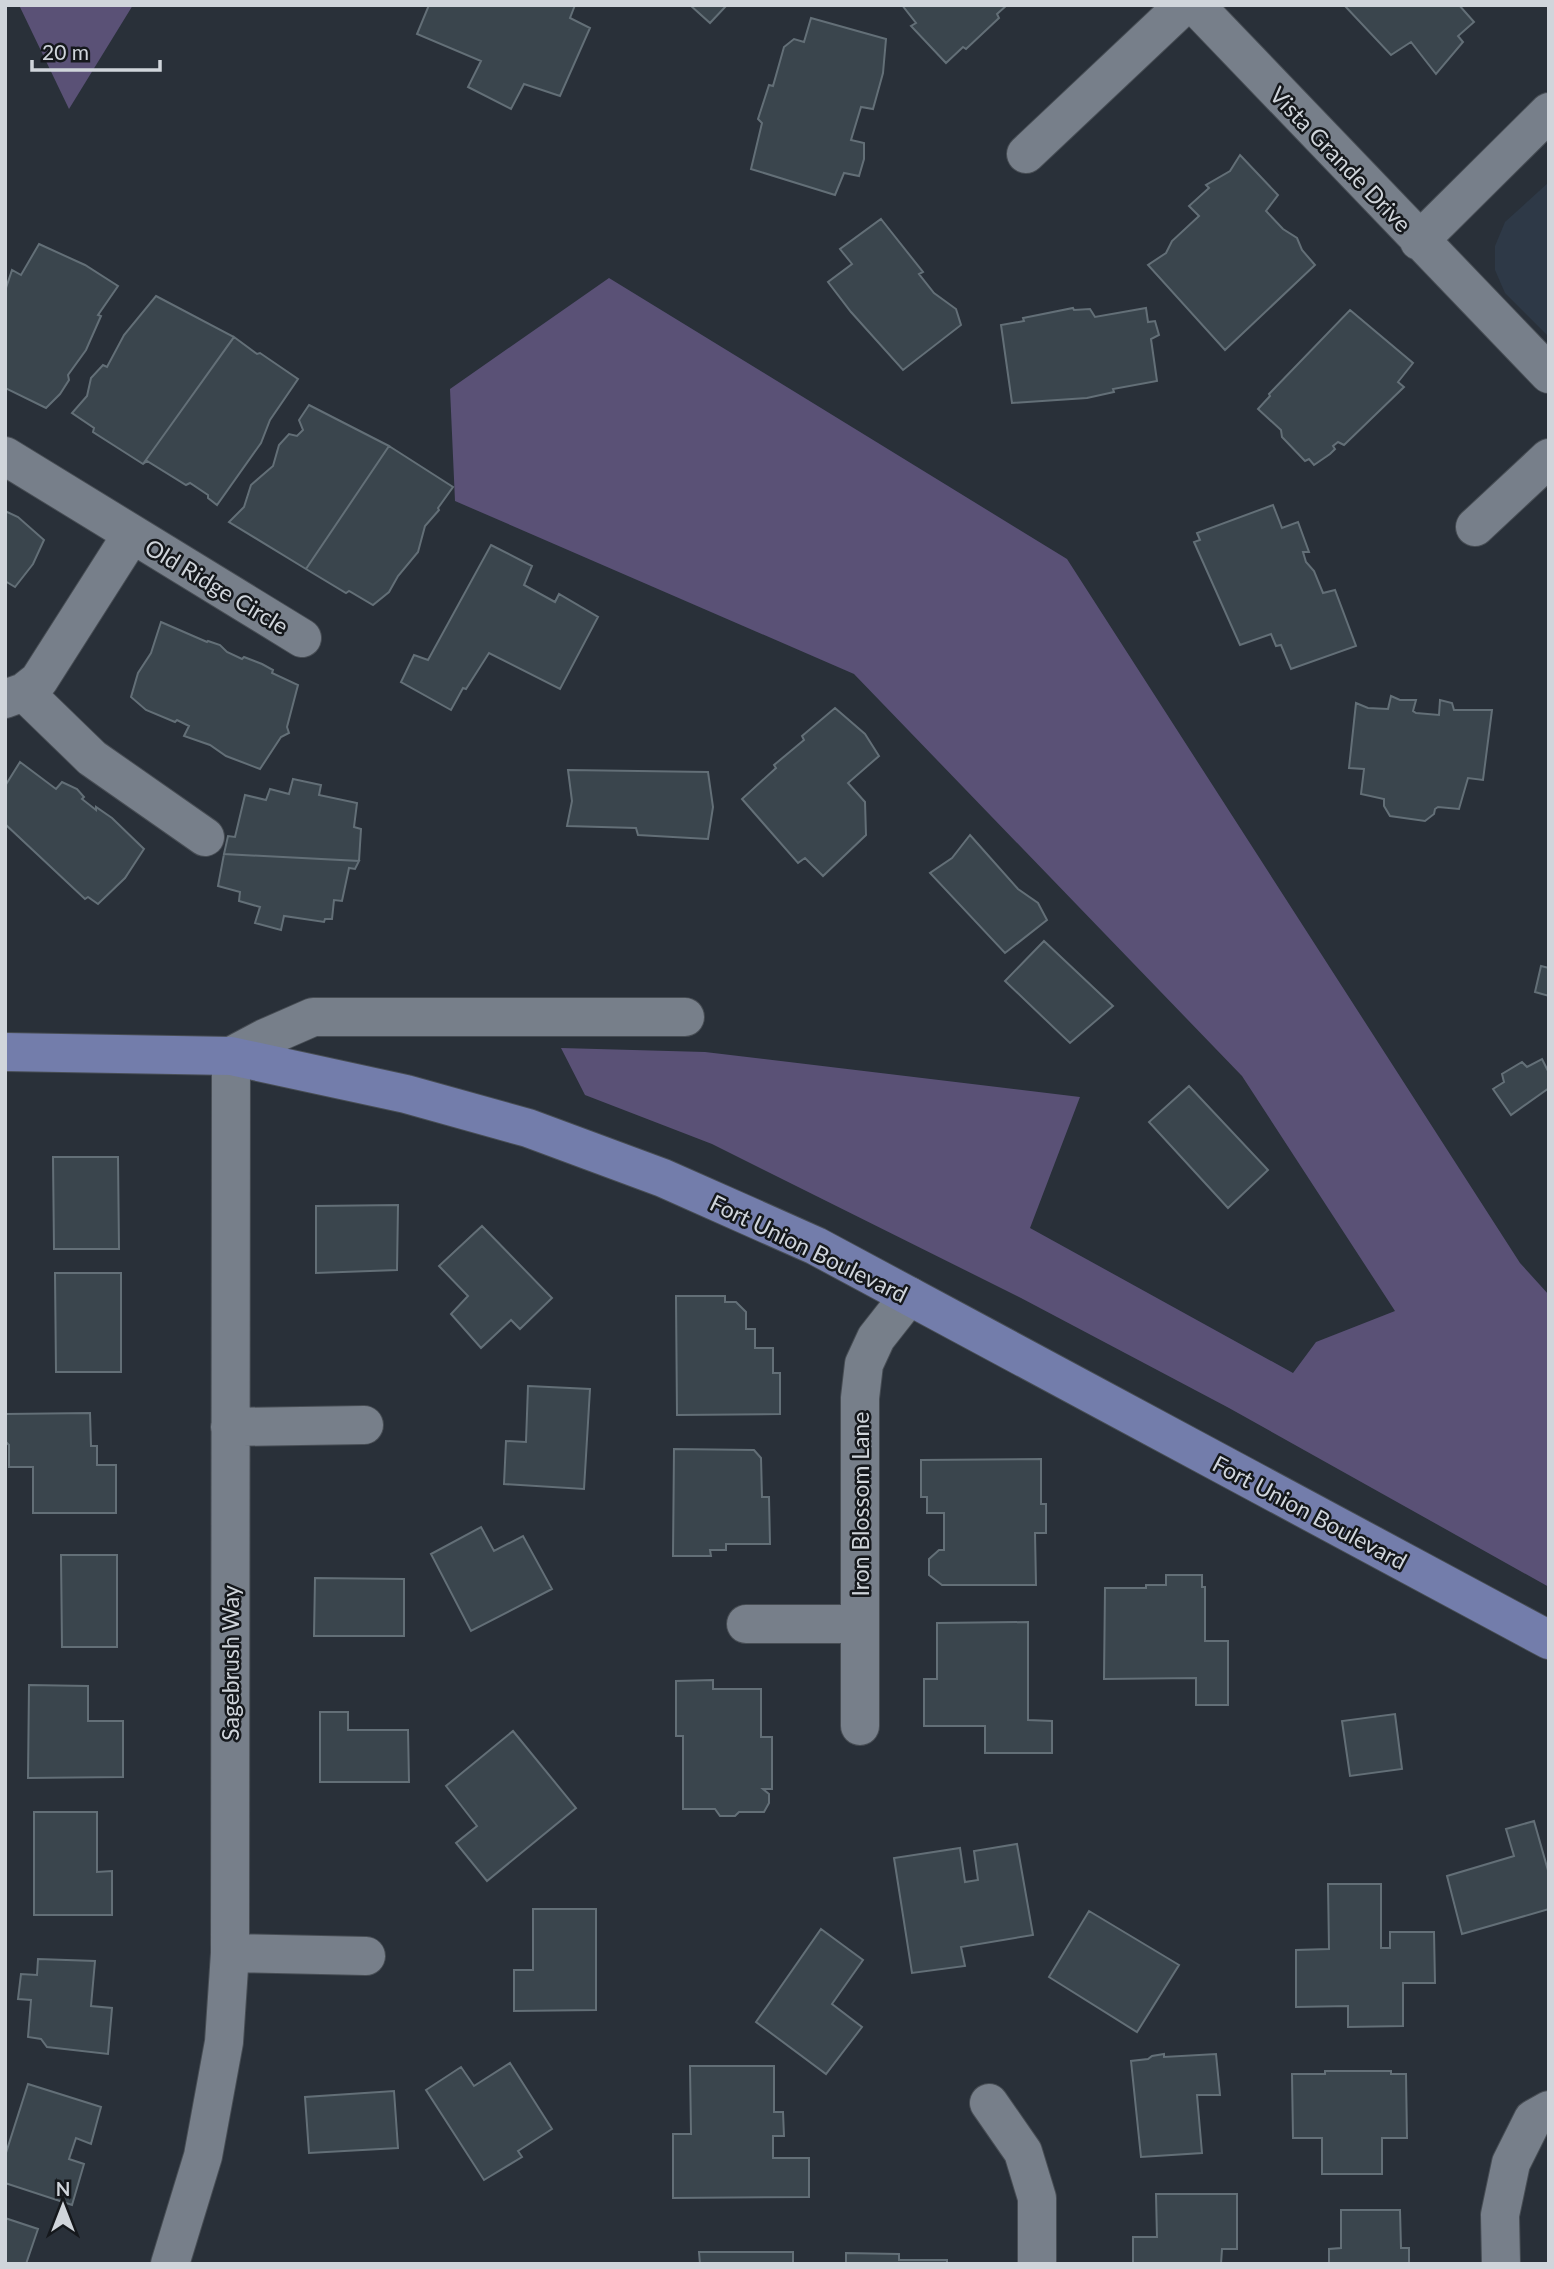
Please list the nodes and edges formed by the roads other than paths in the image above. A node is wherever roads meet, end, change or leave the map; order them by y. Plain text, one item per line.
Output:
1 (1184, 5) edge
2 (1195, 5) edge
3 (1549, 112) edge
4 (1026, 155) dead end
5 (1419, 241) junction
6 (1549, 374) edge
7 (5, 456) edge
8 (1549, 458) edge
9 (1475, 527) dead end
10 (132, 534) junction
11 (302, 638) dead end
12 (15, 696) edge
13 (205, 837) dead end
14 (685, 1017) dead end
15 (5, 1052) edge
16 (231, 1056) junction
17 (909, 1296) junction
18 (364, 1425) dead end
19 (230, 1427) junction
20 (746, 1624) dead end
21 (860, 1624) junction
22 (1549, 1640) edge
23 (860, 1726) dead end
24 (230, 1953) junction
25 (366, 1956) dead end
26 (989, 2103) dead end
27 (1549, 2110) edge
28 (170, 2264) edge
29 (1037, 2264) edge
30 (1501, 2264) edge

1 - 4 street
2 - 5 street, Vista Grande Drive
3 - 5 street, Vista Grande Drive
5 - 6 street
7 - 10 street, Old Ridge Circle
8 - 9 street
10 - 11 street, Old Ridge Circle
10 - 12 street, Old Ridge Circle
12 - 13 street
14 - 16 street
15 - 16 main road, Fort Union Boulevard
16 - 17 main road, Fort Union Boulevard
16 - 19 street, Sagebrush Way
17 - 21 street, Iron Blossom Lane
17 - 22 main road, Fort Union Boulevard
18 - 19 street
19 - 24 street, Sagebrush Way
20 - 21 street
21 - 23 street, Iron Blossom Lane
24 - 25 street
24 - 28 street, Sagebrush Way
26 - 29 street
27 - 30 street

